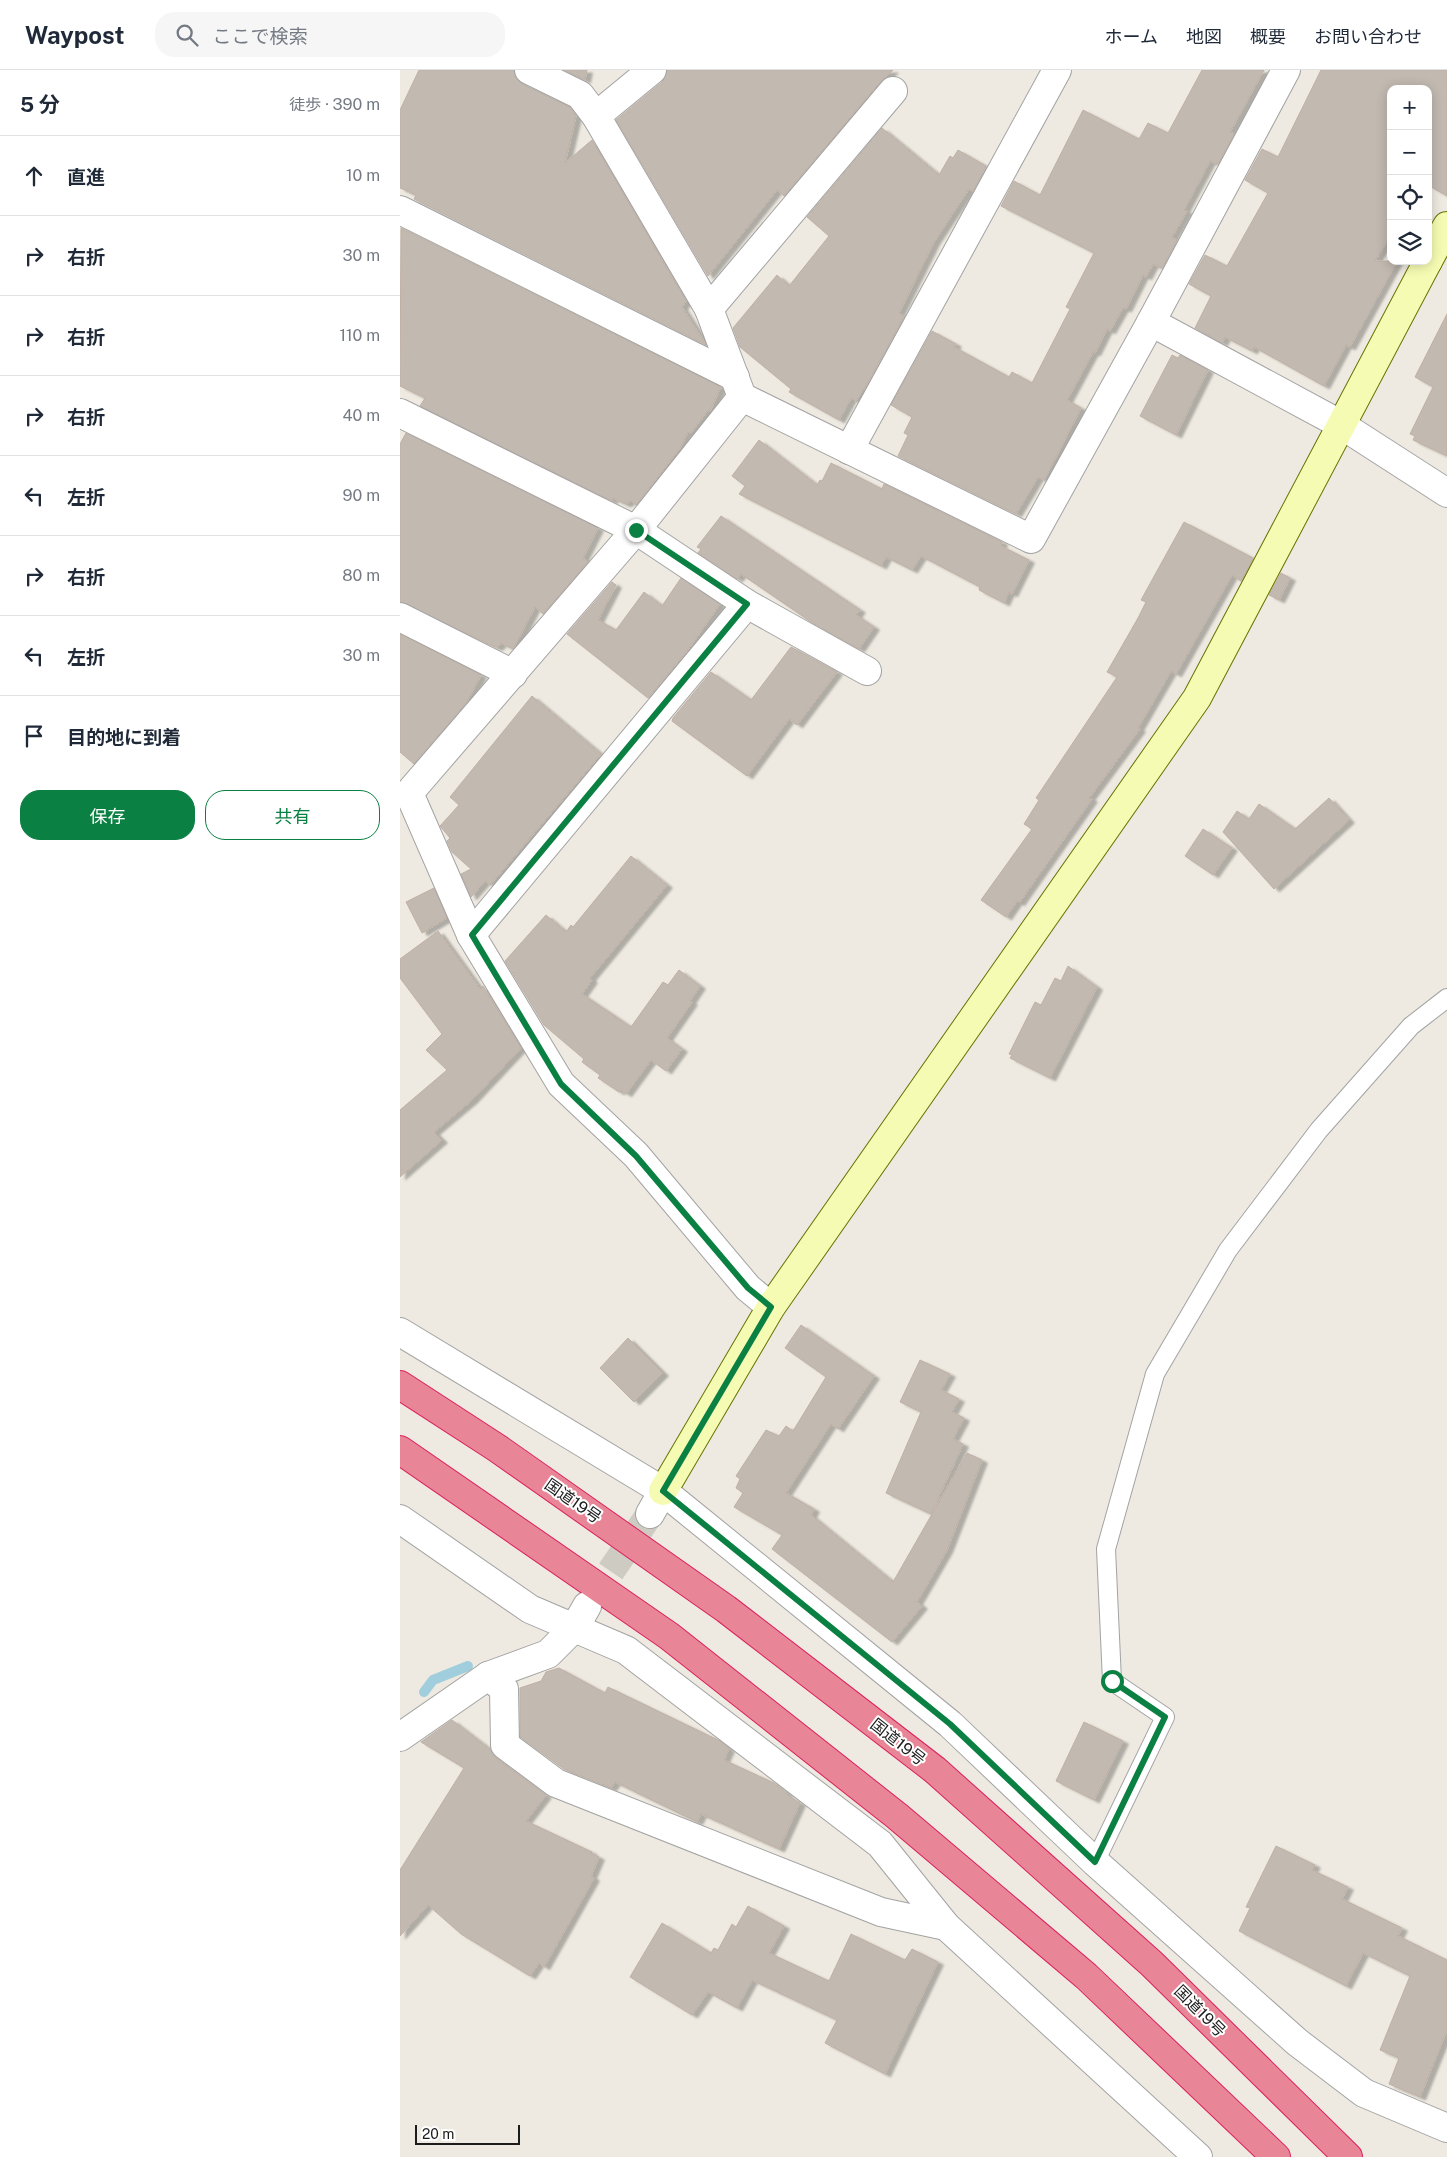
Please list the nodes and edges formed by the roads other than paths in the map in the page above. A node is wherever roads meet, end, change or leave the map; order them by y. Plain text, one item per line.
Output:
1 (529, 70) edge
2 (652, 70) edge
3 (1057, 70) edge
4 (1286, 70) edge
5 (893, 91) dead end
6 (596, 116) junction
7 (400, 210) edge
8 (1447, 226) edge
9 (1432, 254) edge
10 (1426, 265) edge
11 (709, 309) junction
12 (1150, 322) junction
13 (739, 387) junction
14 (400, 412) edge
15 (1340, 424) junction
16 (849, 450) junction
17 (1447, 493) edge
18 (636, 530) junction
19 (747, 604) junction
20 (400, 617) edge
21 (867, 671) dead end
22 (513, 674) junction
23 (472, 935) junction
24 (1447, 998) edge
25 (771, 1307) junction
26 (400, 1332) edge
27 (400, 1385) edge
28 (400, 1450) edge
29 (656, 1503) junction
30 (400, 1519) edge
31 (581, 1616) junction
32 (488, 1676) junction
33 (400, 1737) edge
34 (1095, 1862) junction
35 (946, 1926) junction
36 (1447, 2128) edge
37 (1198, 2157) edge
38 (1276, 2157) edge
39 (1348, 2157) edge

1 - 6 street
2 - 6 street
3 - 16 street
4 - 12 street
5 - 11 street
6 - 11 street
7 - 13 street
8 - 9 street
10 - 15 street
11 - 13 street
12 - 15 street
12 - 16 street
13 - 16 street
13 - 18 street
14 - 18 street
15 - 17 street
15 - 25 street
18 - 19 street
18 - 22 street
19 - 21 street
19 - 23 street
20 - 22 street
22 - 23 street
23 - 25 street
24 - 34 lane
25 - 29 street
26 - 29 street
27 - 39 highway, 国道19号
28 - 38 highway
29 - 34 street
30 - 31 street
31 - 32 street
31 - 35 street
32 - 33 street
32 - 35 street
34 - 36 street
35 - 37 street

